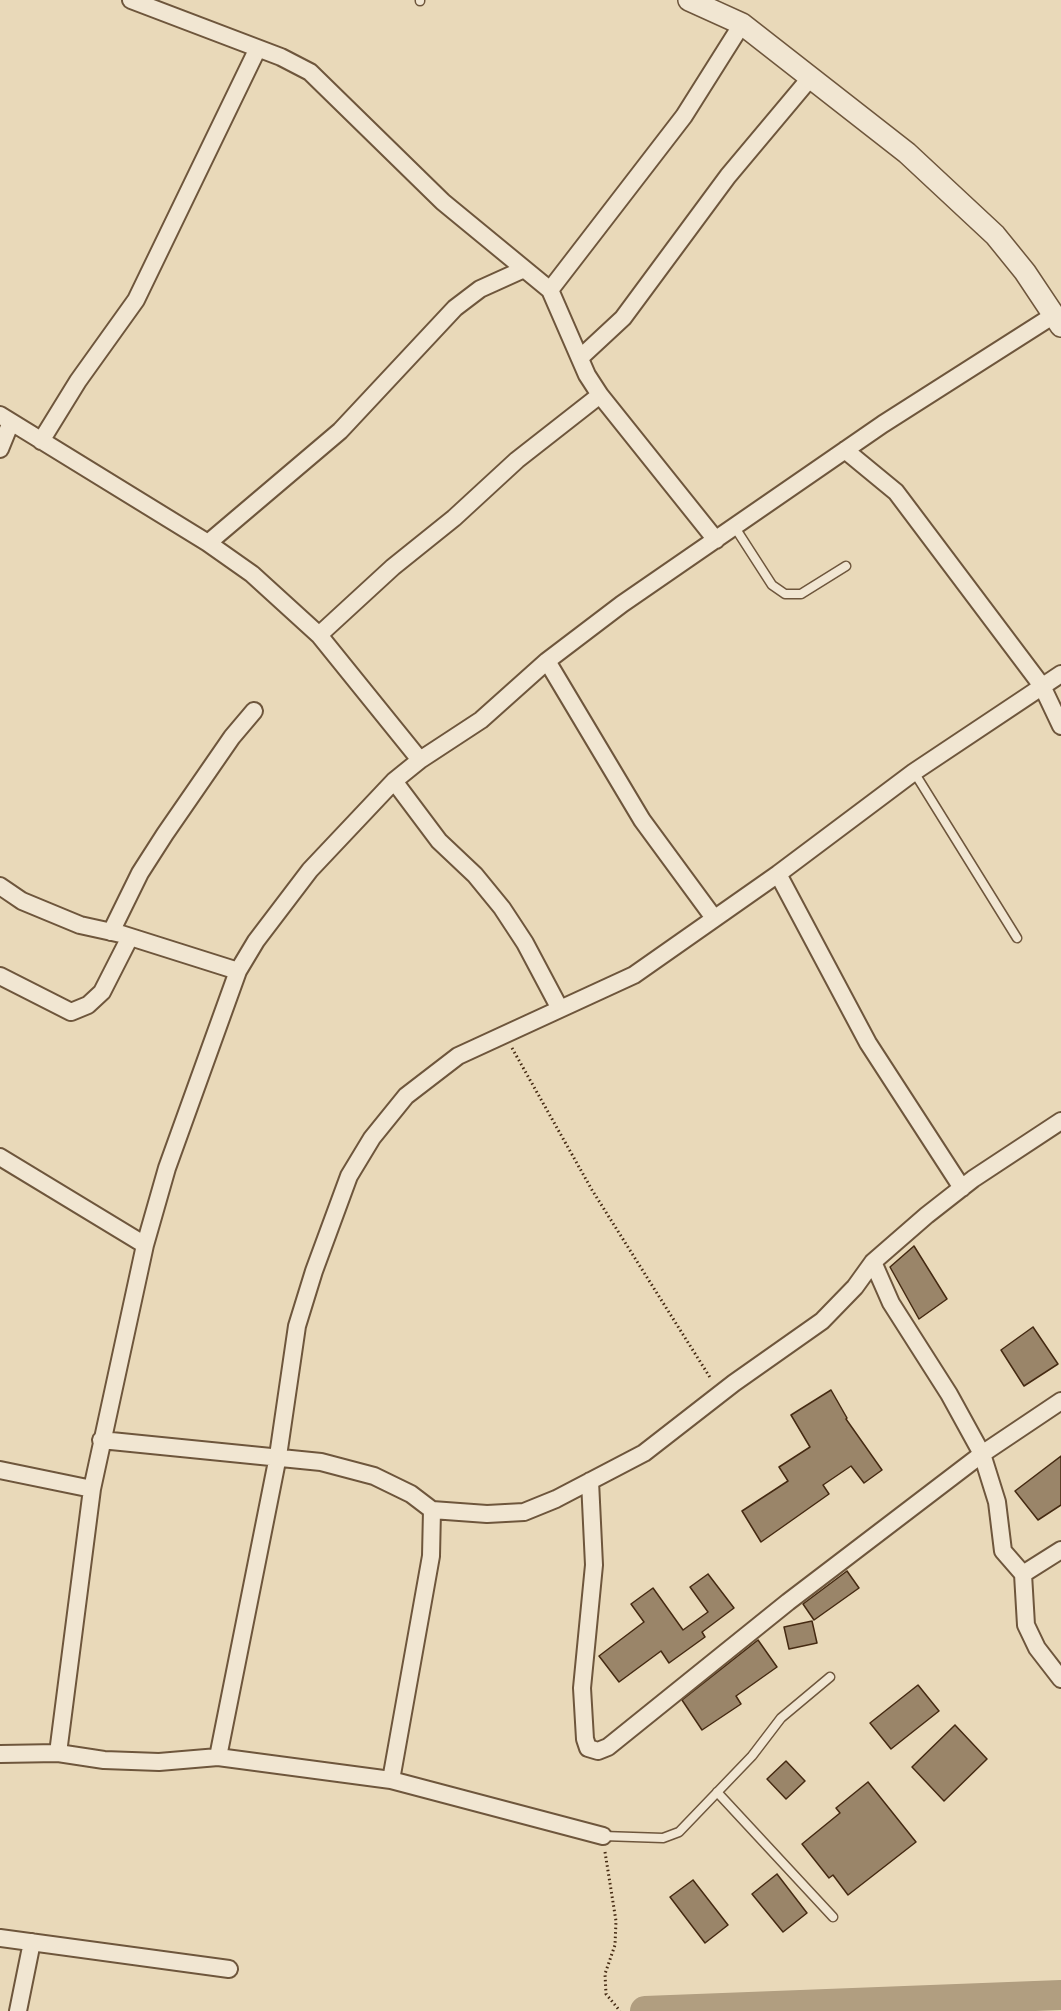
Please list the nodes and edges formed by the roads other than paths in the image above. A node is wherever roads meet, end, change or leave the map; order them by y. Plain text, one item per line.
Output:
1 (131, 0) edge
2 (688, 0) edge
3 (742, 24) junction
4 (257, 50) junction
5 (811, 77) junction
6 (522, 270) junction
7 (550, 290) junction
8 (1058, 321) edge
9 (581, 357) junction
10 (600, 395) junction
11 (6, 419) edge
12 (41, 441) junction
13 (0, 449) edge
14 (845, 450) junction
15 (735, 526) junction
16 (716, 540) junction
17 (208, 543) junction
18 (846, 567) dead end
19 (319, 634) junction
20 (547, 661) junction
21 (1061, 674) edge
22 (1042, 686) junction
23 (254, 711) dead end
24 (1061, 726) edge
25 (420, 760) junction
26 (914, 772) junction
27 (394, 781) junction
28 (778, 874) junction
29 (0, 886) edge
30 (714, 918) junction
31 (111, 932) junction
32 (130, 937) junction
33 (1017, 938) dead end
34 (238, 971) junction
35 (0, 976) edge
36 (560, 1009) junction
37 (1061, 1121) edge
38 (0, 1157) edge
39 (962, 1188) junction
40 (145, 1245) junction
41 (873, 1262) junction
42 (1061, 1401) edge
43 (101, 1440) junction
44 (982, 1454) junction
45 (278, 1456) junction
46 (0, 1470) edge
47 (590, 1481) junction
48 (92, 1488) junction
49 (432, 1510) junction
50 (1061, 1550) edge
51 (1023, 1574) junction
52 (830, 1677) dead end
53 (1061, 1679) edge
54 (58, 1753) junction
55 (0, 1755) edge
56 (218, 1757) junction
57 (391, 1779) junction
58 (717, 1792) junction
59 (603, 1836) joint
60 (832, 1917) dead end
61 (0, 1938) edge
62 (32, 1942) junction
63 (229, 1970) dead end
64 (18, 2011) edge

1 - 4 street
2 - 3 street
3 - 5 street
3 - 7 street
4 - 6 street
4 - 12 street
5 - 8 street
5 - 9 street
6 - 7 street
6 - 17 street
7 - 9 street
8 - 14 street
9 - 10 street
10 - 16 street
10 - 19 street
11 - 12 street
11 - 13 street
12 - 17 street
14 - 15 street
14 - 22 street
15 - 16 street
15 - 18 lane
16 - 20 street
17 - 19 street
19 - 25 street
20 - 25 street
20 - 30 street
21 - 22 street
22 - 24 street
22 - 26 street
23 - 31 street
25 - 27 street
26 - 28 street
26 - 33 lane
27 - 34 street
27 - 36 street
28 - 30 street
28 - 39 street
29 - 31 street
30 - 36 street
31 - 32 street
32 - 34 street
32 - 35 street
34 - 40 street
36 - 45 street
37 - 39 street
38 - 40 street
39 - 41 street
40 - 43 street
41 - 44 street
41 - 47 street
42 - 44 street
43 - 45 street
43 - 48 street
44 - 47 street
44 - 51 street
45 - 49 street
45 - 56 street
46 - 48 street
47 - 49 street
48 - 54 street
49 - 57 street
50 - 51 street
51 - 53 street
52 - 58 lane
54 - 55 street
54 - 56 street
56 - 57 street
57 - 59 street
58 - 59 lane
58 - 60 lane
61 - 62 street
62 - 63 street
62 - 64 street

